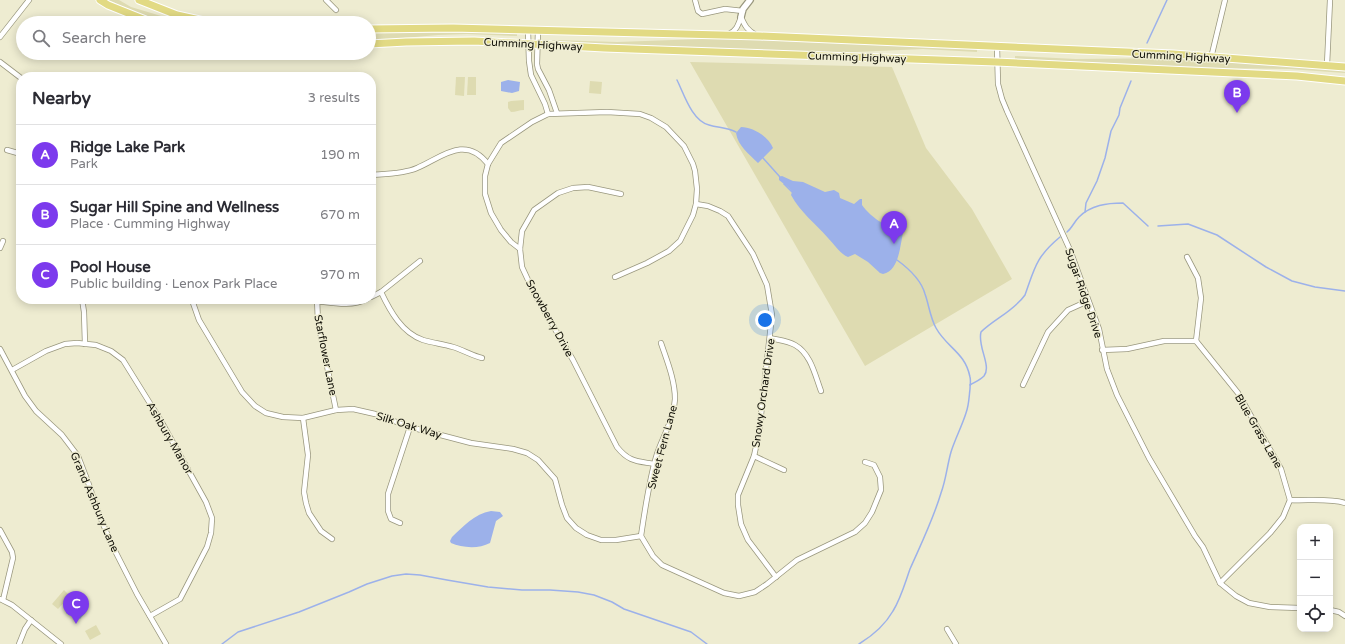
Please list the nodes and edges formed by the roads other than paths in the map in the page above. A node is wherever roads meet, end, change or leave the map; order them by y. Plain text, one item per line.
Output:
1 (29, 0) edge
2 (100, 0) edge
3 (139, 0) edge
4 (326, 0) edge
5 (695, 0) edge
6 (750, 0) edge
7 (1225, 0) edge
8 (1330, 0) edge
9 (336, 10) dead end
10 (742, 14) junction
11 (16, 16) edge
12 (136, 16) edge
13 (182, 16) edge
14 (16, 17) edge
15 (376, 29) edge
16 (528, 30) junction
17 (538, 30) junction
18 (725, 36) junction
19 (760, 36) junction
20 (0, 37) edge
21 (376, 44) edge
22 (528, 44) junction
23 (537, 44) junction
24 (997, 46) junction
25 (1211, 58) junction
26 (0, 62) edge
27 (996, 62) junction
28 (1327, 65) junction
29 (1345, 67) edge
30 (16, 74) edge
31 (542, 76) junction
32 (533, 80) junction
33 (1345, 81) edge
34 (557, 113) junction
35 (548, 114) junction
36 (7, 150) dead end
37 (16, 153) edge
38 (488, 164) junction
39 (376, 175) edge
40 (621, 194) dead end
41 (696, 204) junction
42 (4, 241) dead end
43 (0, 248) edge
44 (520, 248) junction
45 (1187, 257) dead end
46 (420, 261) dead end
47 (615, 277) dead end
48 (381, 292) junction
49 (376, 294) edge
50 (1088, 301) junction
51 (83, 304) edge
52 (194, 304) edge
53 (317, 304) edge
54 (770, 338) junction
55 (1196, 341) junction
56 (661, 343) dead end
57 (84, 344) junction
58 (0, 349) edge
59 (1102, 350) junction
60 (482, 358) dead end
61 (12, 370) junction
62 (1023, 385) dead end
63 (821, 391) dead end
64 (336, 410) junction
65 (303, 418) junction
66 (410, 427) junction
67 (754, 456) junction
68 (865, 462) dead end
69 (654, 464) junction
70 (784, 470) dead end
71 (1290, 500) junction
72 (1345, 503) edge
73 (400, 523) dead end
74 (0, 530) edge
75 (641, 536) junction
76 (332, 539) dead end
77 (776, 577) junction
78 (1220, 582) junction
79 (1, 599) edge
80 (1297, 608) edge
81 (1333, 611) edge
82 (150, 616) junction
83 (1345, 616) edge
84 (31, 620) junction
85 (947, 629) dead end
86 (19, 644) edge
87 (61, 644) edge
88 (166, 644) edge
89 (956, 644) edge

1 - 11 street
2 - 12 highway
3 - 13 highway
4 - 9 street
5 - 10 street
6 - 10 street
7 - 25 street
8 - 28 street
10 - 18 street
10 - 19 street
14 - 20 street
15 - 16 highway, Cumming Highway
16 - 17 highway, Cumming Highway
16 - 22 street
17 - 18 highway, Cumming Highway
17 - 23 street
18 - 19 highway, Cumming Highway
19 - 24 highway, Cumming Highway
21 - 22 highway, Cumming Highway
22 - 23 highway, Cumming Highway
22 - 32 street
23 - 27 highway, Cumming Highway
23 - 31 street
24 - 25 highway, Cumming Highway
24 - 27 street, Sugar Ridge Drive
25 - 28 highway, Cumming Highway
26 - 30 street
27 - 33 highway, Cumming Highway
27 - 50 street, Sugar Ridge Drive
28 - 29 highway, Cumming Highway
31 - 32 street
31 - 34 street
32 - 35 street
34 - 35 street
34 - 41 street
35 - 38 street
36 - 37 street
38 - 39 street
38 - 44 street
40 - 44 street, Snowberry Drive
41 - 47 street
41 - 54 street, Snowy Orchard Drive
42 - 43 street
44 - 69 street, Snowberry Drive
45 - 55 street
46 - 48 street
48 - 49 street
48 - 60 street
50 - 59 street, Sugar Ridge Drive
50 - 62 street
51 - 57 street
52 - 65 street, Silk Oak Way
53 - 64 street, Starflower Lane
54 - 63 street
54 - 67 street, Snowy Orchard Drive
55 - 59 street
55 - 71 street, Blue Grass Lane
56 - 69 street, Sweet Fern Lane
57 - 61 street, Ashbury Manor
57 - 82 street, Ashbury Manor
58 - 61 street, Grand Ashbury Lane
59 - 78 street, Sugar Ridge Drive
61 - 82 street, Grand Ashbury Lane
64 - 65 street, Silk Oak Way
64 - 66 street, Silk Oak Way
65 - 76 street
66 - 73 street
66 - 75 street, Silk Oak Way
67 - 70 street
67 - 77 street, Snowy Orchard Drive
68 - 77 street
69 - 75 street, Sweet Fern Lane
71 - 72 street
71 - 78 street
74 - 79 street
75 - 77 street
78 - 80 street
79 - 84 street
81 - 83 street
82 - 88 street, Grand Ashbury Lane
84 - 86 street
84 - 87 street
85 - 89 street

